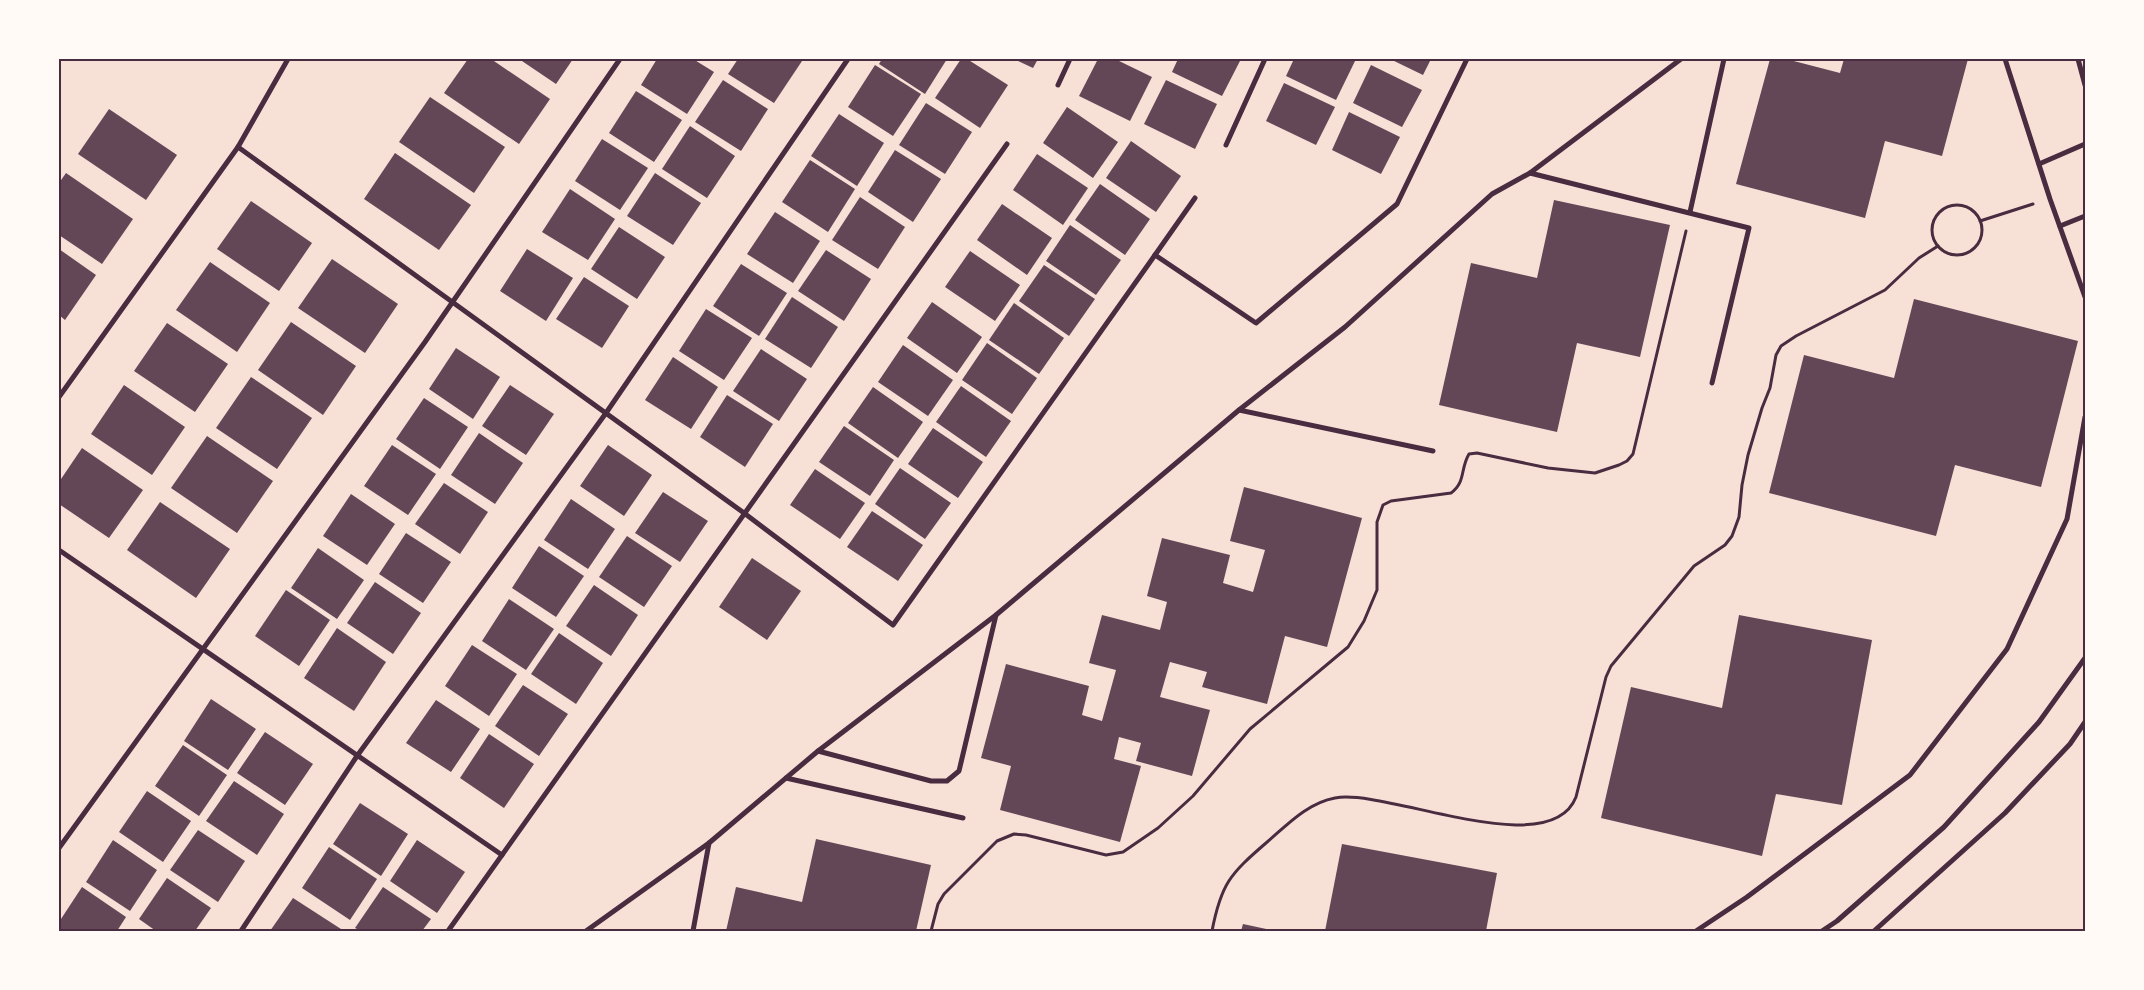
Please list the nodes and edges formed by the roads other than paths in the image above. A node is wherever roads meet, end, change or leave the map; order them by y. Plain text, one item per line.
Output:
1 (288, 59) edge
2 (620, 59) edge
3 (848, 59) edge
4 (1070, 59) edge
5 (1265, 59) edge
6 (1466, 59) edge
7 (1681, 59) edge
8 (1724, 59) edge
9 (2005, 59) edge
10 (2078, 59) edge
11 (1058, 85) dead end
12 (2085, 85) edge
13 (1007, 144) dead end
14 (2085, 144) edge
15 (1226, 145) dead end
16 (238, 147) junction
17 (2039, 164) junction
18 (1530, 173) junction
19 (1195, 198) dead end
20 (1690, 212) junction
21 (2085, 216) edge
22 (2060, 226) junction
23 (1155, 255) junction
24 (2085, 297) edge
25 (453, 302) junction
26 (1712, 383) dead end
27 (59, 398) edge
28 (1239, 410) junction
29 (606, 413) junction
30 (2085, 418) edge
31 (1433, 451) dead end
32 (744, 513) junction
33 (59, 550) edge
34 (996, 615) junction
35 (203, 650) junction
36 (2085, 658) edge
37 (2085, 722) edge
38 (818, 750) junction
39 (357, 756) junction
40 (786, 778) junction
41 (963, 818) dead end
42 (709, 843) junction
43 (59, 848) edge
44 (502, 855) junction
45 (241, 931) edge
46 (448, 931) edge
47 (586, 931) edge
48 (693, 931) edge
49 (1696, 931) edge
50 (1822, 931) edge
51 (1874, 931) edge

1 - 16 street
2 - 25 street
3 - 29 street
4 - 11 street
5 - 15 street
6 - 23 street
7 - 18 street
8 - 20 street
9 - 17 street
10 - 12 street
13 - 32 street
14 - 17 street
16 - 25 street
16 - 27 street
17 - 22 street
18 - 20 street
18 - 28 street
19 - 23 street
20 - 26 street
21 - 22 street
22 - 24 street
23 - 32 street
25 - 29 street
25 - 35 street
28 - 31 street
28 - 34 street
29 - 32 street
29 - 39 street
30 - 49 street
32 - 44 street
33 - 35 street
34 - 38 street
34 - 38 street
35 - 39 street
35 - 43 street
36 - 50 street
37 - 51 street
38 - 40 street
39 - 44 street
39 - 45 street
40 - 41 street
40 - 42 street
42 - 47 street
42 - 48 street
44 - 46 street

